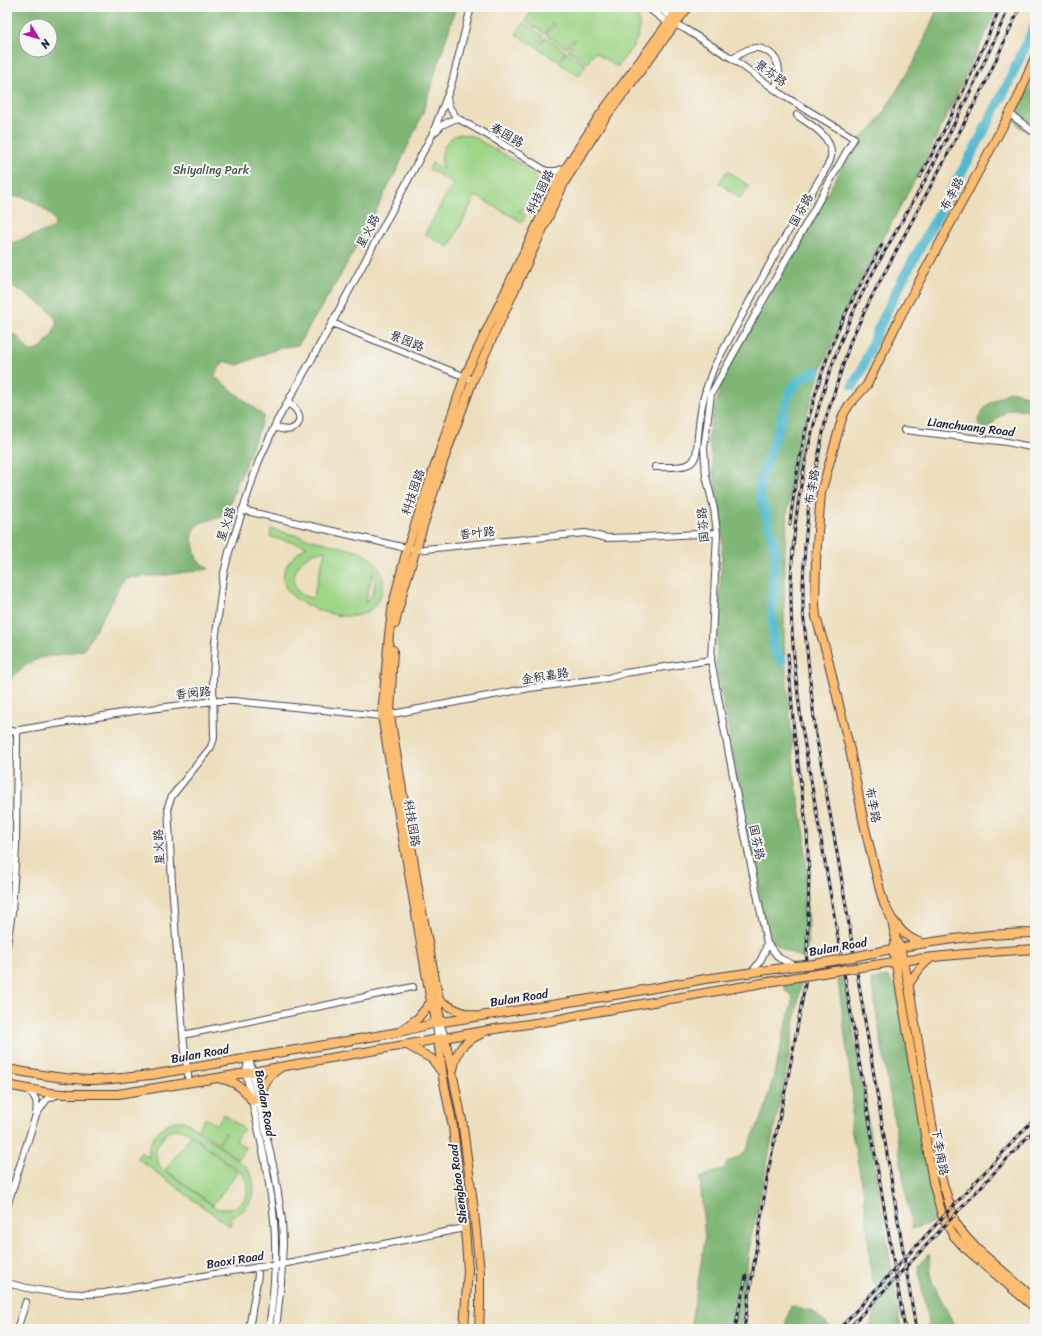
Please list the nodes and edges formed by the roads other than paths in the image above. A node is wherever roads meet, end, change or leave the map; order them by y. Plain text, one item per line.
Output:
1 (471, 7) edge
2 (647, 7) edge
3 (658, 7) edge
4 (680, 7) edge
5 (688, 7) edge
6 (671, 22) junction
7 (1035, 58) edge
8 (733, 59) junction
9 (775, 89) junction
10 (447, 96) junction
11 (1010, 114) junction
12 (797, 115) dead end
13 (456, 118) junction
14 (1035, 133) edge
15 (432, 135) junction
16 (854, 138) joint
17 (565, 168) junction
18 (546, 171) junction
19 (554, 190) junction
20 (332, 322) junction
21 (469, 378) junction
22 (288, 403) junction
23 (274, 427) junction
24 (904, 430) dead end
25 (1035, 448) edge
26 (655, 467) dead end
27 (242, 510) junction
28 (717, 532) junction
29 (411, 550) junction
30 (711, 660) junction
31 (214, 701) junction
32 (386, 715) junction
33 (17, 731) junction
34 (7, 732) edge
35 (891, 917) junction
36 (1035, 933) edge
37 (767, 943) junction
38 (925, 944) junction
39 (7, 945) edge
40 (896, 948) junction
41 (1035, 949) edge
42 (932, 957) junction
43 (899, 961) junction
44 (796, 966) junction
45 (752, 972) junction
46 (909, 984) junction
47 (414, 987) dead end
48 (440, 1000) junction
49 (431, 1002) junction
50 (478, 1017) junction
51 (438, 1023) junction
52 (495, 1029) junction
53 (399, 1032) junction
54 (476, 1032) junction
55 (183, 1035) junction
56 (441, 1039) junction
57 (406, 1045) junction
58 (249, 1058) junction
59 (284, 1066) junction
60 (186, 1068) junction
61 (7, 1069) edge
62 (249, 1072) junction
63 (453, 1074) junction
64 (217, 1078) junction
65 (443, 1078) junction
66 (189, 1083) junction
67 (7, 1085) edge
68 (28, 1089) junction
69 (60, 1094) junction
70 (255, 1100) junction
71 (36, 1114) junction
72 (7, 1206) edge
73 (949, 1206) junction
74 (941, 1212) junction
75 (954, 1222) junction
76 (465, 1228) junction
77 (282, 1264) junction
78 (274, 1265) junction
79 (257, 1267) junction
80 (7, 1283) edge
81 (1035, 1299) edge
82 (26, 1302) dead end
83 (1035, 1308) edge
84 (17, 1329) edge
85 (249, 1329) edge
86 (269, 1329) edge
87 (276, 1329) edge
88 (464, 1329) edge
89 (479, 1329) edge

1 - 10 street, 星火路
2 - 6 street, 景芬路
3 - 6 street, 景芬路
4 - 6 main road, 科技园路
5 - 6 main road, 科技园路
6 - 8 street, 景芬路
6 - 17 main road, 科技园路
6 - 21 main road, 科技园路
7 - 11 main road, 布李路
8 - 9 street, 景芬路
8 - 9 street
9 - 16 street, 景芬路
10 - 13 street
10 - 15 street, 星火路
11 - 14 street
11 - 35 main road, 布李路
12 - 26 street
13 - 15 street
13 - 18 street, 春园路
15 - 20 street, 星火路
16 - 28 street, 国芬路
17 - 18 street
17 - 19 main road, 科技园路
18 - 19 street
19 - 21 main road, 科技园路
20 - 21 street, 景园路
20 - 22 street, 星火路
21 - 29 main road, 科技园路
22 - 23 street, 星火路
22 - 23 street
23 - 27 street, 星火路
24 - 25 street, Lianchuang Road
27 - 29 street, 香叶路
27 - 31 street, 星火路
28 - 29 street, 香叶路
28 - 30 street, 国芬路
29 - 32 main road, 科技园路
30 - 32 street, 金积嘉路
30 - 37 street, 国芬路
31 - 32 street, 香阅路
31 - 33 street, 香阅路
31 - 55 street, 星火路
32 - 48 main road, 科技园路
32 - 49 main road, 科技园路
33 - 34 street, 香阅路
33 - 39 street
35 - 38 main road
35 - 40 main road, 布李路
36 - 38 main road, Bulan Road
37 - 44 street
37 - 45 street
38 - 40 main road, Bulan Road
40 - 43 main road, 布李路
40 - 44 main road, Bulan Road, bridge
41 - 42 main road, Bulan Road
42 - 43 main road, Bulan Road
42 - 46 main road
43 - 46 main road, 下李南路
43 - 52 main road, Bulan Road, bridge
43 - 74 main road, 下李南路
44 - 45 main road, Bulan Road
45 - 50 main road, Bulan Road
46 - 73 main road, 下李南路
47 - 55 street
48 - 50 main road
48 - 51 main road, 科技园路
49 - 51 main road, 科技园路
49 - 53 main road
50 - 51 main road, Bulan Road
50 - 54 main road
51 - 53 main road, Bulan Road
51 - 56 street, 科技园路
52 - 54 main road, Bulan Road
52 - 63 main road
53 - 58 main road, Bulan Road
54 - 56 main road, Bulan Road
55 - 60 street, 星火路
56 - 57 main road, Bulan Road
56 - 63 main road, Shengbao Road
56 - 65 main road, Shengbao Road
57 - 59 main road, Bulan Road
57 - 65 main road
58 - 60 main road, Bulan Road
58 - 62 street, Baodan Road
59 - 62 main road, Bulan Road
59 - 70 main road
60 - 61 main road, Bulan Road
60 - 66 street, 星火路
62 - 64 main road, Bulan Road
62 - 70 street, Baodan Road
63 - 89 main road, Shengbao Road
64 - 66 main road, Bulan Road
64 - 70 main road
65 - 76 main road, Shengbao Road
66 - 69 main road, Bulan Road
67 - 68 main road, Bulan Road
68 - 69 main road, Bulan Road
68 - 71 street
69 - 71 street
70 - 77 street, Baodan Road
70 - 78 street, Baodan Road
71 - 72 street
73 - 74 main road
73 - 75 main road, 下李南路
74 - 75 main road, 下李南路
75 - 81 main road, 下李南路
75 - 83 main road, 下李南路
76 - 77 street, Baoxi Road
76 - 88 main road, Shengbao Road
77 - 78 street, Baoxi Road
77 - 87 street, Baodan Road
78 - 79 street, Baoxi Road
78 - 86 street, Baodan Road
79 - 80 street, Baoxi Road
79 - 85 street
82 - 84 street

